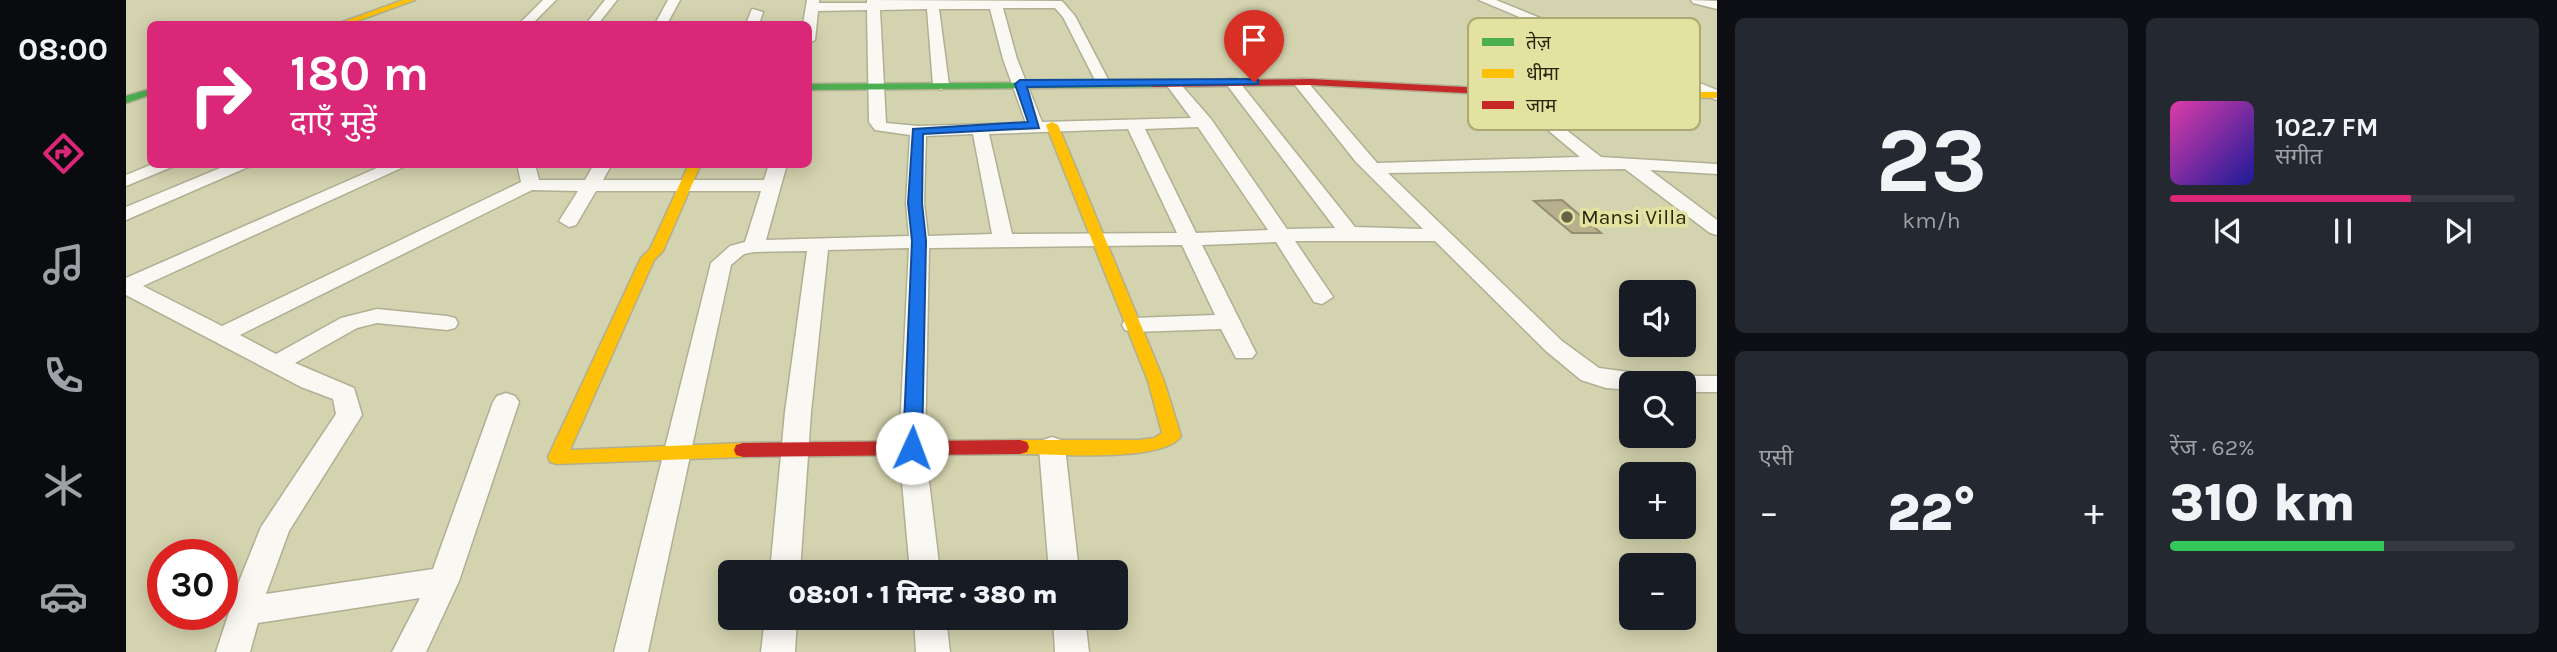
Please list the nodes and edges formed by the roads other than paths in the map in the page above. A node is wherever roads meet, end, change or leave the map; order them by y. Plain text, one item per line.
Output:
1 (411, 0) edge
2 (428, 0) edge
3 (550, 0) edge
4 (611, 0) edge
5 (674, 0) edge
6 (1485, 0) edge
7 (1697, 0) edge
8 (873, 3) edge
9 (933, 3) edge
10 (812, 4) edge
11 (995, 4) junction
12 (1717, 5) edge
13 (1529, 18) edge
14 (351, 21) edge
15 (368, 21) edge
16 (528, 21) edge
17 (594, 21) edge
18 (663, 21) edge
19 (1232, 82) junction
20 (1300, 82) junction
21 (1103, 83) junction
22 (1172, 83) junction
23 (1020, 84) junction
24 (942, 85) junction
25 (878, 86) junction
26 (147, 87) edge
27 (812, 88) edge
28 (1700, 88) edge
29 (1468, 90) edge
30 (126, 93) edge
31 (147, 93) edge
32 (1717, 95) edge
33 (126, 100) edge
34 (1205, 122) junction
35 (1134, 124) junction
36 (1044, 125) junction
37 (979, 128) junction
38 (1557, 130) edge
39 (918, 131) junction
40 (1596, 162) junction
41 (1630, 164) junction
42 (160, 168) edge
43 (237, 168) edge
44 (393, 168) edge
45 (527, 168) edge
46 (601, 168) edge
47 (693, 168) edge
48 (777, 168) edge
49 (1373, 169) junction
50 (1717, 169) edge
51 (126, 181) edge
52 (685, 184) junction
53 (531, 185) junction
54 (590, 185) junction
55 (771, 187) junction
56 (126, 214) edge
57 (569, 221) dead end
58 (1717, 229) edge
59 (1349, 233) junction
60 (1282, 235) junction
61 (1442, 235) junction
62 (1098, 239) junction
63 (1190, 239) junction
64 (1003, 240) junction
65 (919, 241) junction
66 (818, 245) junction
67 (754, 246) junction
68 (126, 286) edge
69 (1322, 297) dead end
70 (1230, 322) junction
71 (447, 324) dead end
72 (1133, 325) junction
73 (220, 336) junction
74 (1244, 353) dead end
75 (276, 364) junction
76 (1619, 381) edge
77 (1696, 384) edge
78 (1717, 384) edge
79 (506, 402) dead end
80 (1052, 447) junction
81 (795, 448) junction
82 (912, 448) junction
83 (676, 452) junction
84 (786, 560) edge
85 (924, 560) edge
86 (1063, 560) edge
87 (444, 581) junction
88 (247, 611) junction
89 (780, 630) edge
90 (931, 630) edge
91 (1070, 630) edge
92 (233, 652) edge
93 (409, 652) edge
94 (631, 652) edge
95 (778, 652) edge
96 (933, 652) edge
97 (1072, 652) edge

1 - 14 street
2 - 15 street
3 - 16 street
4 - 17 street
5 - 18 street
6 - 13 street
7 - 12 street
8 - 9 street
8 - 10 street
8 - 25 street
9 - 11 street
9 - 24 street
11 - 21 street
11 - 23 street
19 - 20 street
19 - 22 street
19 - 59 street
20 - 29 street
20 - 49 street
21 - 22 street
21 - 23 street
22 - 34 street
23 - 24 street
23 - 36 street
24 - 25 street
25 - 27 street
25 - 39 street
26 - 30 street
28 - 32 street
31 - 33 street
34 - 35 street
34 - 60 street
35 - 36 street
35 - 63 street
36 - 37 street
36 - 62 street
37 - 39 street
37 - 64 street
38 - 40 street
39 - 65 street
40 - 41 street
40 - 49 street
41 - 50 street
41 - 58 street
42 - 51 street
43 - 56 street
44 - 68 street
45 - 53 street
46 - 54 street
47 - 52 street
48 - 55 street
49 - 61 street
52 - 54 street
52 - 55 street
52 - 83 street
53 - 54 street
53 - 73 street
54 - 57 street
55 - 67 street
59 - 60 street
59 - 61 street
60 - 63 street
60 - 69 street
61 - 76 street
62 - 63 street
62 - 64 street
62 - 72 street
63 - 70 street
64 - 65 street
65 - 66 street
65 - 82 street
66 - 67 street
66 - 81 street
67 - 83 street
68 - 73 street
70 - 72 street
70 - 74 street
71 - 75 street
72 - 80 street
73 - 75 street
75 - 88 street
77 - 78 street
79 - 87 street
80 - 82 street
80 - 86 street
81 - 82 street
81 - 83 street
81 - 84 street
82 - 85 street
83 - 94 street
87 - 88 street
87 - 93 street
88 - 92 street
89 - 95 street
90 - 96 street
91 - 97 street

